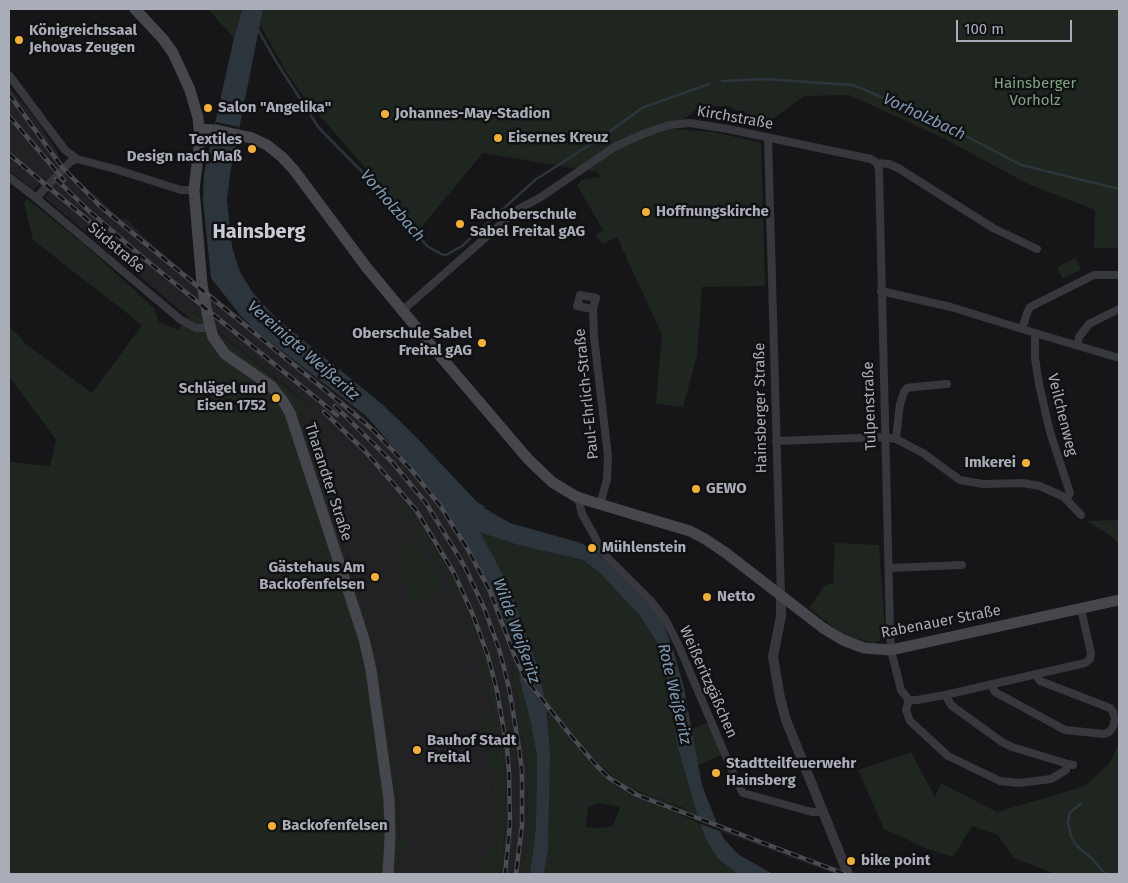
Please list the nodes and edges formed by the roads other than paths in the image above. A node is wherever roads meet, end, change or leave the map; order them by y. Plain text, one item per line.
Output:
1 (135, 9) edge
2 (9, 75) edge
3 (200, 129) junction
4 (768, 138) junction
5 (77, 159) junction
6 (876, 163) junction
7 (9, 178) edge
8 (194, 190) junction
9 (36, 198) junction
10 (1037, 249) dead end
11 (1119, 275) edge
12 (881, 291) junction
13 (1119, 309) edge
14 (403, 310) junction
15 (593, 310) dead end
16 (210, 328) junction
17 (1022, 329) junction
18 (1034, 333) junction
19 (1077, 345) junction
20 (1119, 358) edge
21 (947, 384) dead end
22 (885, 437) junction
23 (896, 439) junction
24 (776, 441) junction
25 (1064, 497) junction
26 (578, 498) junction
27 (600, 505) junction
28 (1081, 515) dead end
29 (962, 565) dead end
30 (889, 568) junction
31 (781, 596) junction
32 (1119, 600) edge
33 (1081, 609) junction
34 (892, 650) junction
35 (1035, 674) junction
36 (991, 684) junction
37 (945, 695) junction
38 (909, 700) junction
39 (822, 812) junction
40 (388, 874) edge
41 (848, 874) edge

1 - 3 main road, Tharandter Straße
2 - 5 street
3 - 8 main road, Tharandter Straße
3 - 14 main road, Rabenauer Straße
4 - 6 street, Kirchstraße
4 - 14 street, Kirchstraße
4 - 24 street, Hainsberger Straße
5 - 8 street
5 - 9 street
6 - 10 street, Kirchstraße
6 - 12 street, Tulpenstraße
7 - 9 street, Südstraße
8 - 16 main road, Tharandter Straße
9 - 16 street, Südstraße
11 - 17 street
12 - 17 street
12 - 22 street, Tulpenstraße
13 - 19 street
14 - 26 main road, Rabenauer Straße
15 - 27 street, Paul-Ehrlich-Straße
16 - 40 main road, Tharandter Straße
17 - 18 street
18 - 19 street
18 - 25 street, Veilchenweg
19 - 20 street
21 - 23 street
22 - 23 street
22 - 24 street
22 - 30 street, Tulpenstraße
23 - 25 street
24 - 31 street, Hainsberger Straße
25 - 28 street
26 - 27 main road, Rabenauer Straße
26 - 39 street, Weißeritzgäßchen
27 - 31 main road, Rabenauer Straße
29 - 30 street
30 - 34 street, Tulpenstraße
31 - 34 main road, Rabenauer Straße
31 - 39 street, Hainsberger Straße
32 - 33 main road, Rabenauer Straße
33 - 34 main road, Rabenauer Straße
33 - 35 street
34 - 38 street, Tulpenstraße
35 - 36 street
35 - 36 street
36 - 37 street
37 - 38 street
37 - 38 street, Tulpenstraße
39 - 41 street, Hainsberger Straße

